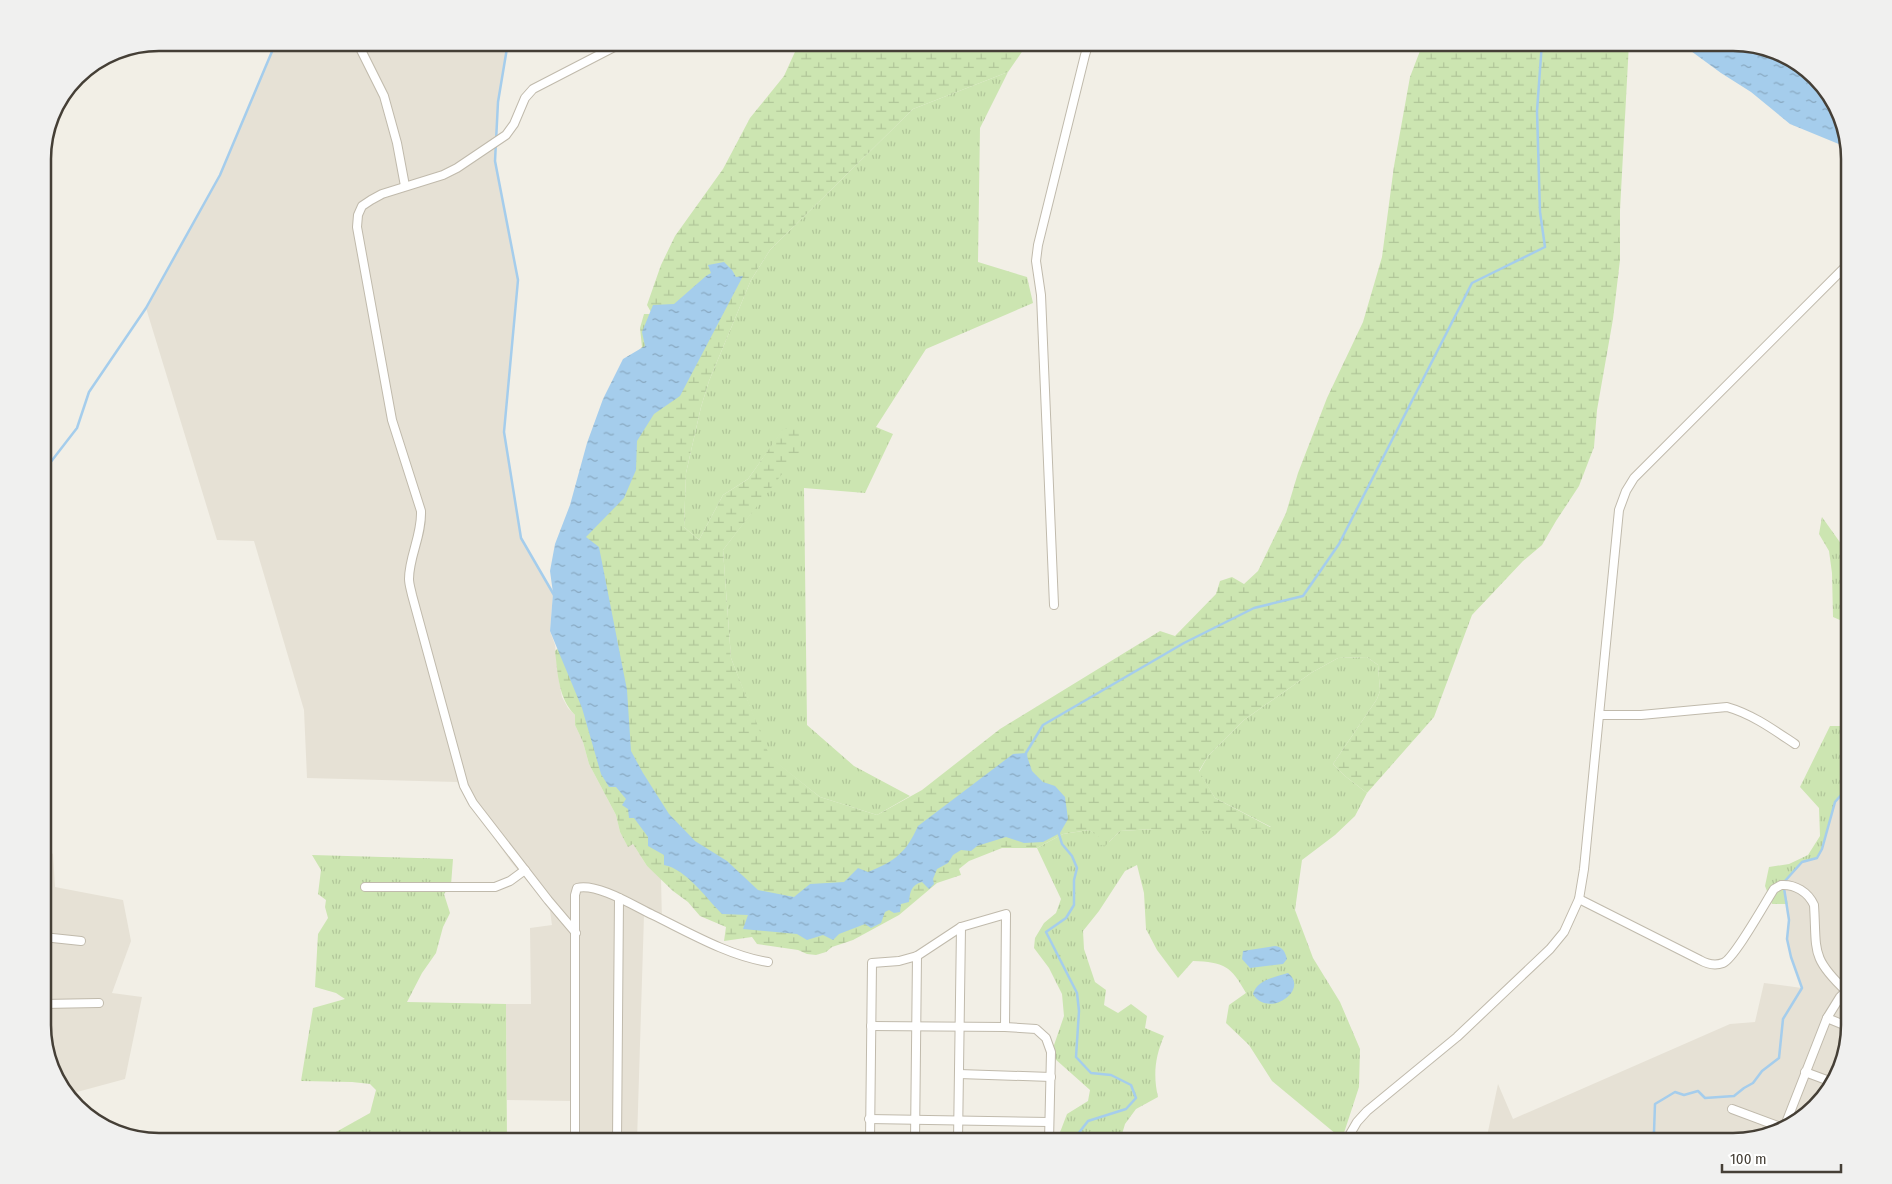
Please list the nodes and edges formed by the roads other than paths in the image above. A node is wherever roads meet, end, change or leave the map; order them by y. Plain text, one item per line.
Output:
1 (362, 51) edge
2 (607, 51) edge
3 (1086, 51) edge
4 (405, 186) junction
5 (1841, 272) edge
6 (1054, 605) dead end
7 (1599, 715) junction
8 (1795, 744) dead end
9 (525, 870) junction
10 (365, 887) dead end
11 (619, 898) junction
12 (1579, 899) junction
13 (961, 927) junction
14 (576, 932) junction
15 (51, 938) edge
16 (81, 941) dead end
17 (917, 956) junction
18 (768, 962) dead end
19 (1841, 984) edge
20 (1841, 996) edge
21 (99, 1002) dead end
22 (51, 1004) edge
23 (1827, 1018) junction
24 (1841, 1024) edge
25 (871, 1026) junction
26 (916, 1027) junction
27 (960, 1027) junction
28 (1005, 1027) junction
29 (1806, 1072) junction
30 (959, 1074) junction
31 (1050, 1077) junction
32 (1826, 1080) edge
33 (1732, 1109) dead end
34 (1788, 1117) edge
35 (869, 1119) junction
36 (915, 1120) junction
37 (958, 1120) junction
38 (1049, 1122) junction
39 (1775, 1125) edge
40 (574, 1133) edge
41 (617, 1133) edge
42 (870, 1133) edge
43 (915, 1133) edge
44 (958, 1133) edge
45 (1049, 1133) edge
46 (1351, 1133) edge

1 - 4 street
2 - 4 street
3 - 6 street
4 - 9 street
5 - 7 street
7 - 8 street
7 - 12 street
9 - 10 street
9 - 14 street
11 - 14 street
11 - 18 street
11 - 41 street
12 - 19 street
12 - 46 street
13 - 17 street
13 - 27 street
13 - 28 street
14 - 40 street
15 - 16 street
17 - 25 street
17 - 26 street
20 - 23 street
21 - 22 street
23 - 24 street
23 - 29 street
25 - 26 street
25 - 35 street
26 - 27 street
26 - 36 street
27 - 28 street
27 - 30 street
28 - 31 street
29 - 32 street
29 - 34 street
30 - 31 street
30 - 37 street
31 - 38 street
33 - 39 street
35 - 36 street
35 - 42 street
36 - 37 street
36 - 43 street
37 - 38 street
37 - 44 street
38 - 45 street

